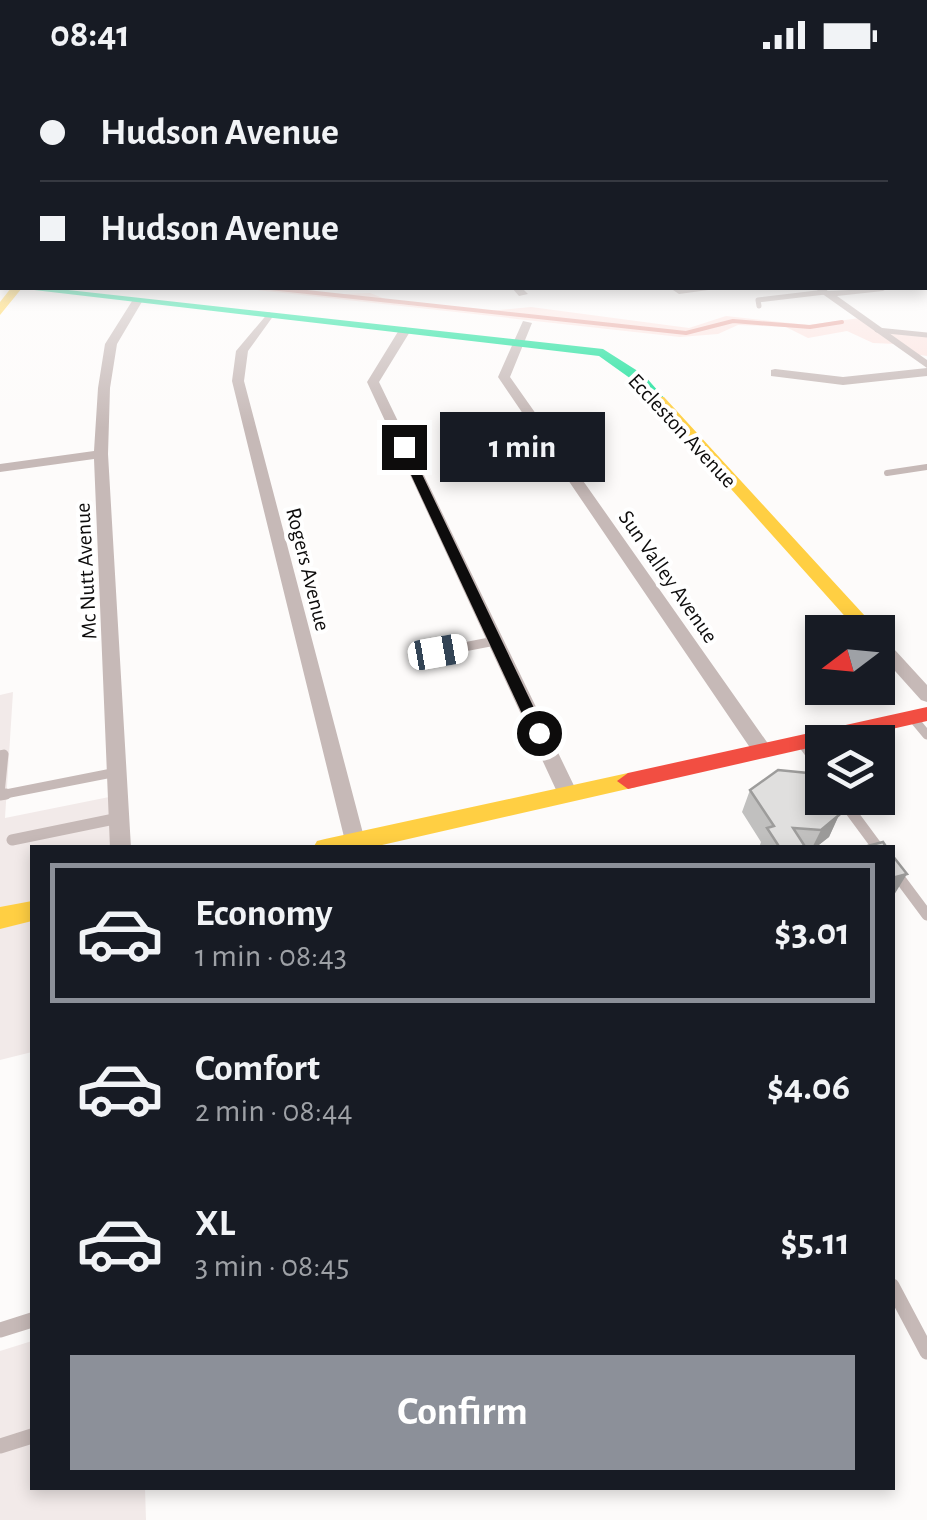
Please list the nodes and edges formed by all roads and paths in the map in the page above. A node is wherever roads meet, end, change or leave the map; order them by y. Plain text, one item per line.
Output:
1 (66, 293) edge
2 (812, 293) edge
3 (826, 293) edge
4 (138, 300) junction
5 (759, 306) dead end
6 (270, 314) junction
7 (406, 330) junction
8 (877, 330) junction
9 (522, 332) junction
10 (927, 335) edge
11 (927, 369) edge
12 (775, 372) dead end
13 (101, 454) junction
14 (927, 466) edge
15 (0, 468) edge
16 (887, 473) dead end
17 (854, 615) edge
18 (495, 641) junction
19 (438, 652) dead end
20 (895, 661) edge
21 (927, 696) edge
22 (922, 722) edge
23 (801, 742) junction
24 (805, 748) edge
25 (762, 750) junction
26 (0, 756) edge
27 (118, 772) junction
28 (568, 794) junction
29 (0, 795) edge
30 (854, 815) edge
31 (120, 818) junction
32 (12, 840) dead end
33 (355, 841) junction
34 (121, 845) edge
35 (337, 845) edge
36 (876, 845) edge
37 (895, 872) edge
38 (30, 910) edge
39 (927, 915) edge
40 (0, 918) edge
41 (895, 1292) edge
42 (30, 1321) edge
43 (0, 1330) edge
44 (927, 1352) edge
45 (30, 1437) edge
46 (0, 1446) edge

1 - 4 street, Eccleston Avenue
2 - 5 lane
3 - 8 street
4 - 6 street, Eccleston Avenue
4 - 13 street, Mc Nutt Avenue
6 - 7 street, Eccleston Avenue
6 - 33 street, Rogers Avenue
7 - 9 street, Eccleston Avenue
7 - 18 street
8 - 10 lane
8 - 11 street
9 - 17 street, Eccleston Avenue
9 - 25 street, Sun Valley Avenue
11 - 12 street
13 - 15 street
13 - 27 street, Mc Nutt Avenue
14 - 16 lane
18 - 19 lane
18 - 28 street
20 - 21 street
22 - 23 street
23 - 24 lane
23 - 25 street
25 - 28 street
26 - 29 lane
27 - 29 lane
27 - 31 street, Mc Nutt Avenue
28 - 33 street
30 - 36 lane
31 - 32 lane
31 - 34 street, Mc Nutt Avenue
33 - 35 street
37 - 39 lane
38 - 40 street
41 - 44 lane
42 - 43 lane
45 - 46 lane

